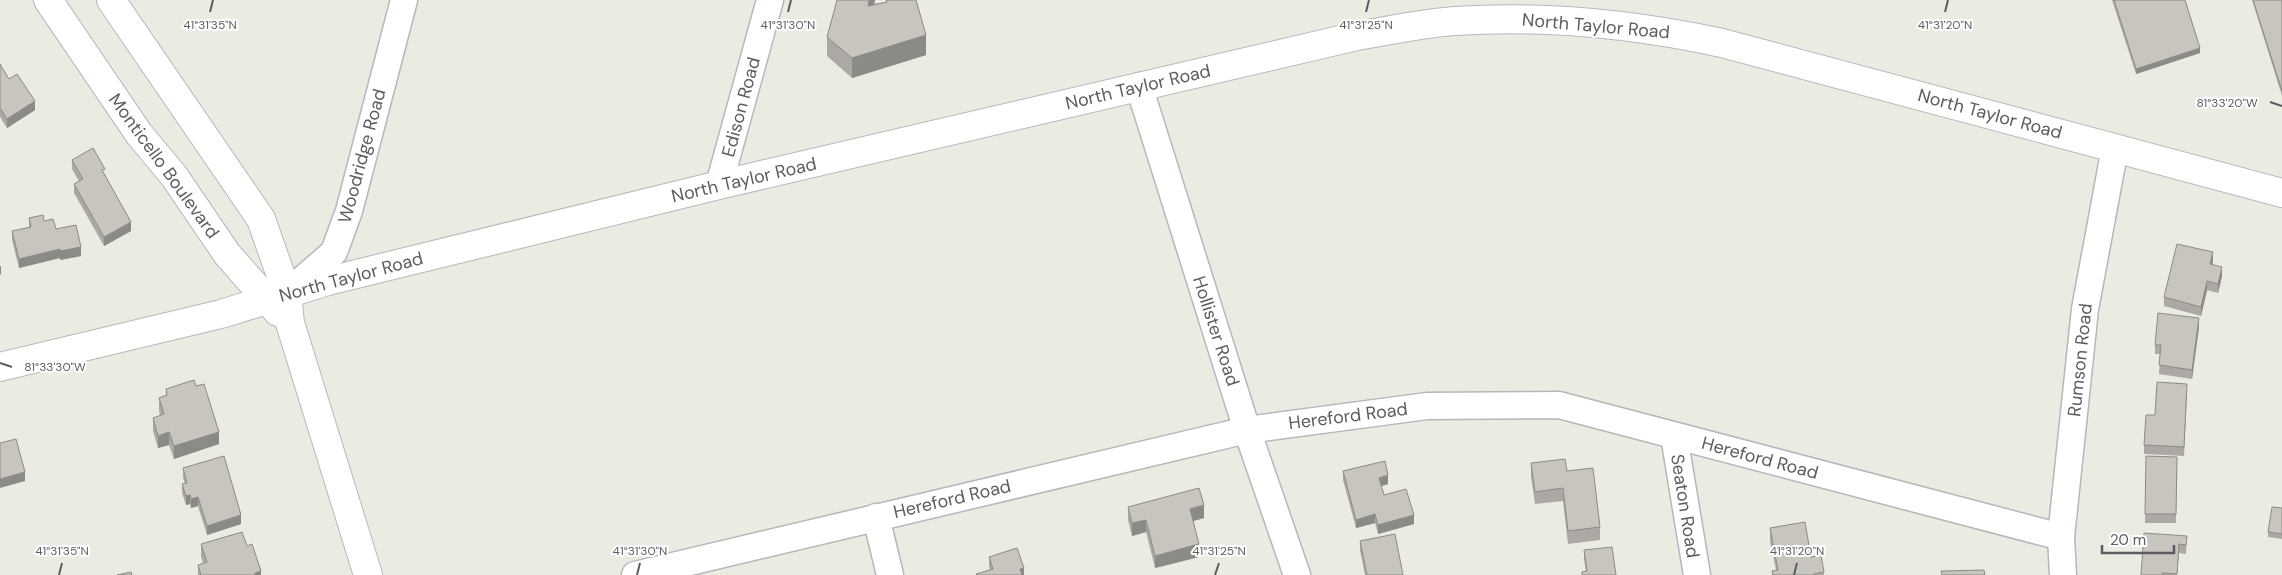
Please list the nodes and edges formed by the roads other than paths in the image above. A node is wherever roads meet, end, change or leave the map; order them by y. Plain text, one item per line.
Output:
1 (48, 0) edge
2 (111, 0) edge
3 (404, 0) edge
4 (770, 0) edge
5 (1139, 86) junction
6 (2115, 148) junction
7 (719, 185) junction
8 (2282, 193) edge
9 (277, 297) junction
10 (0, 367) edge
11 (1247, 430) junction
12 (1674, 436) junction
13 (876, 517) junction
14 (2061, 537) junction
15 (368, 575) edge
16 (634, 575) edge
17 (890, 575) edge
18 (1296, 575) edge
19 (1697, 575) edge
20 (2063, 575) edge

1 - 9 street, Monticello Boulevard
2 - 9 street
3 - 9 street, Woodridge Road
4 - 7 street, Edison Road
5 - 6 street, North Taylor Road
5 - 7 street, North Taylor Road
5 - 11 street, Hollister Road
6 - 8 street, North Taylor Road
6 - 14 street, Rumson Road
7 - 9 street, North Taylor Road
9 - 10 street, North Taylor Road
9 - 15 street
11 - 12 street, Hereford Road
11 - 13 street, Hereford Road
11 - 18 street, Hollister Road
12 - 14 street, Hereford Road
12 - 19 street, Seaton Road
13 - 16 street, Hereford Road
13 - 17 street
14 - 20 street, Rumson Road

